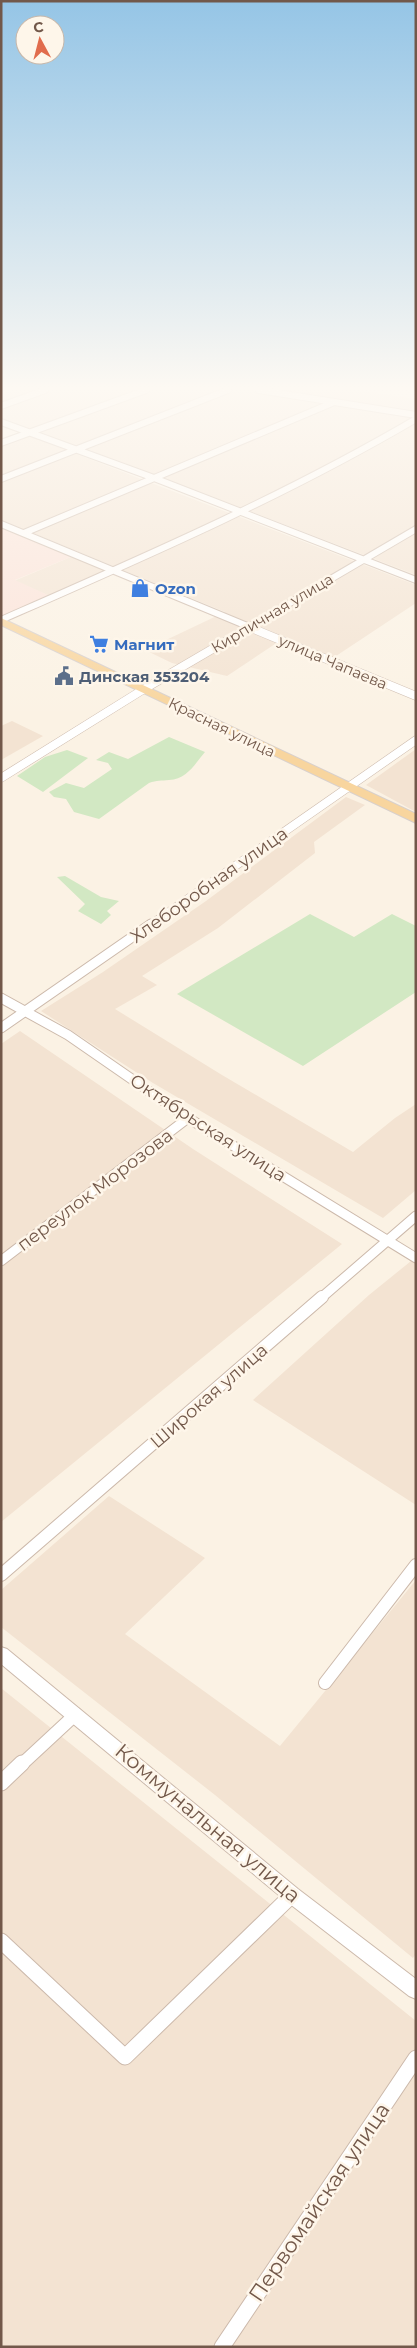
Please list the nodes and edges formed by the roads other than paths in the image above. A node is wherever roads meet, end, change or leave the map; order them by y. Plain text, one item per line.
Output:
1 (104, 500) edge
2 (209, 500) edge
3 (265, 500) edge
4 (240, 512) junction
5 (1, 524) edge
6 (416, 529) edge
7 (24, 534) junction
8 (362, 559) junction
9 (115, 570) junction
10 (416, 580) edge
11 (1, 620) edge
12 (249, 626) junction
13 (144, 689) junction
14 (416, 696) edge
15 (416, 740) edge
16 (1, 778) edge
17 (348, 789) junction
18 (416, 819) edge
19 (1, 998) edge
20 (24, 1012) junction
21 (1, 1028) edge
22 (188, 1118) junction
23 (416, 1216) edge
24 (387, 1242) junction
25 (416, 1258) edge
26 (1, 1261) edge
27 (416, 1566) edge
28 (1, 1575) edge
29 (1, 1654) edge
30 (324, 1683) dead end
31 (76, 1714) junction
32 (1, 1783) edge
33 (292, 1894) junction
34 (1, 1941) edge
35 (416, 1990) edge
36 (416, 2058) edge
37 (222, 2347) edge

1 - 7 street
2 - 4 street
3 - 4 street
4 - 8 street
4 - 9 street
5 - 7 street, улица Чапаева
6 - 8 street, Кирпичная улица
7 - 9 street, улица Чапаева
8 - 10 street
8 - 12 street, Кирпичная улица
9 - 11 street
9 - 12 street, улица Чапаева
11 - 13 main road, Красная улица
12 - 13 street, Кирпичная улица
12 - 14 street, улица Чапаева
13 - 16 street, Кирпичная улица
13 - 17 main road, Красная улица
15 - 17 street, Хлеборобная улица
17 - 18 main road, Красная улица
17 - 20 street, Хлеборобная улица
19 - 20 street, Октябрьская улица
20 - 21 street, Хлеборобная улица
20 - 22 street, Октябрьская улица
22 - 24 street, Октябрьская улица
22 - 26 street, переулок Морозова
23 - 24 street, Широкая улица
24 - 25 street, Октябрьская улица
24 - 28 street, Широкая улица
27 - 30 street
29 - 31 street, Коммунальная улица
31 - 32 street
31 - 33 street, Коммунальная улица
33 - 34 street
33 - 35 street, Коммунальная улица
36 - 37 street, Первомайская улица

